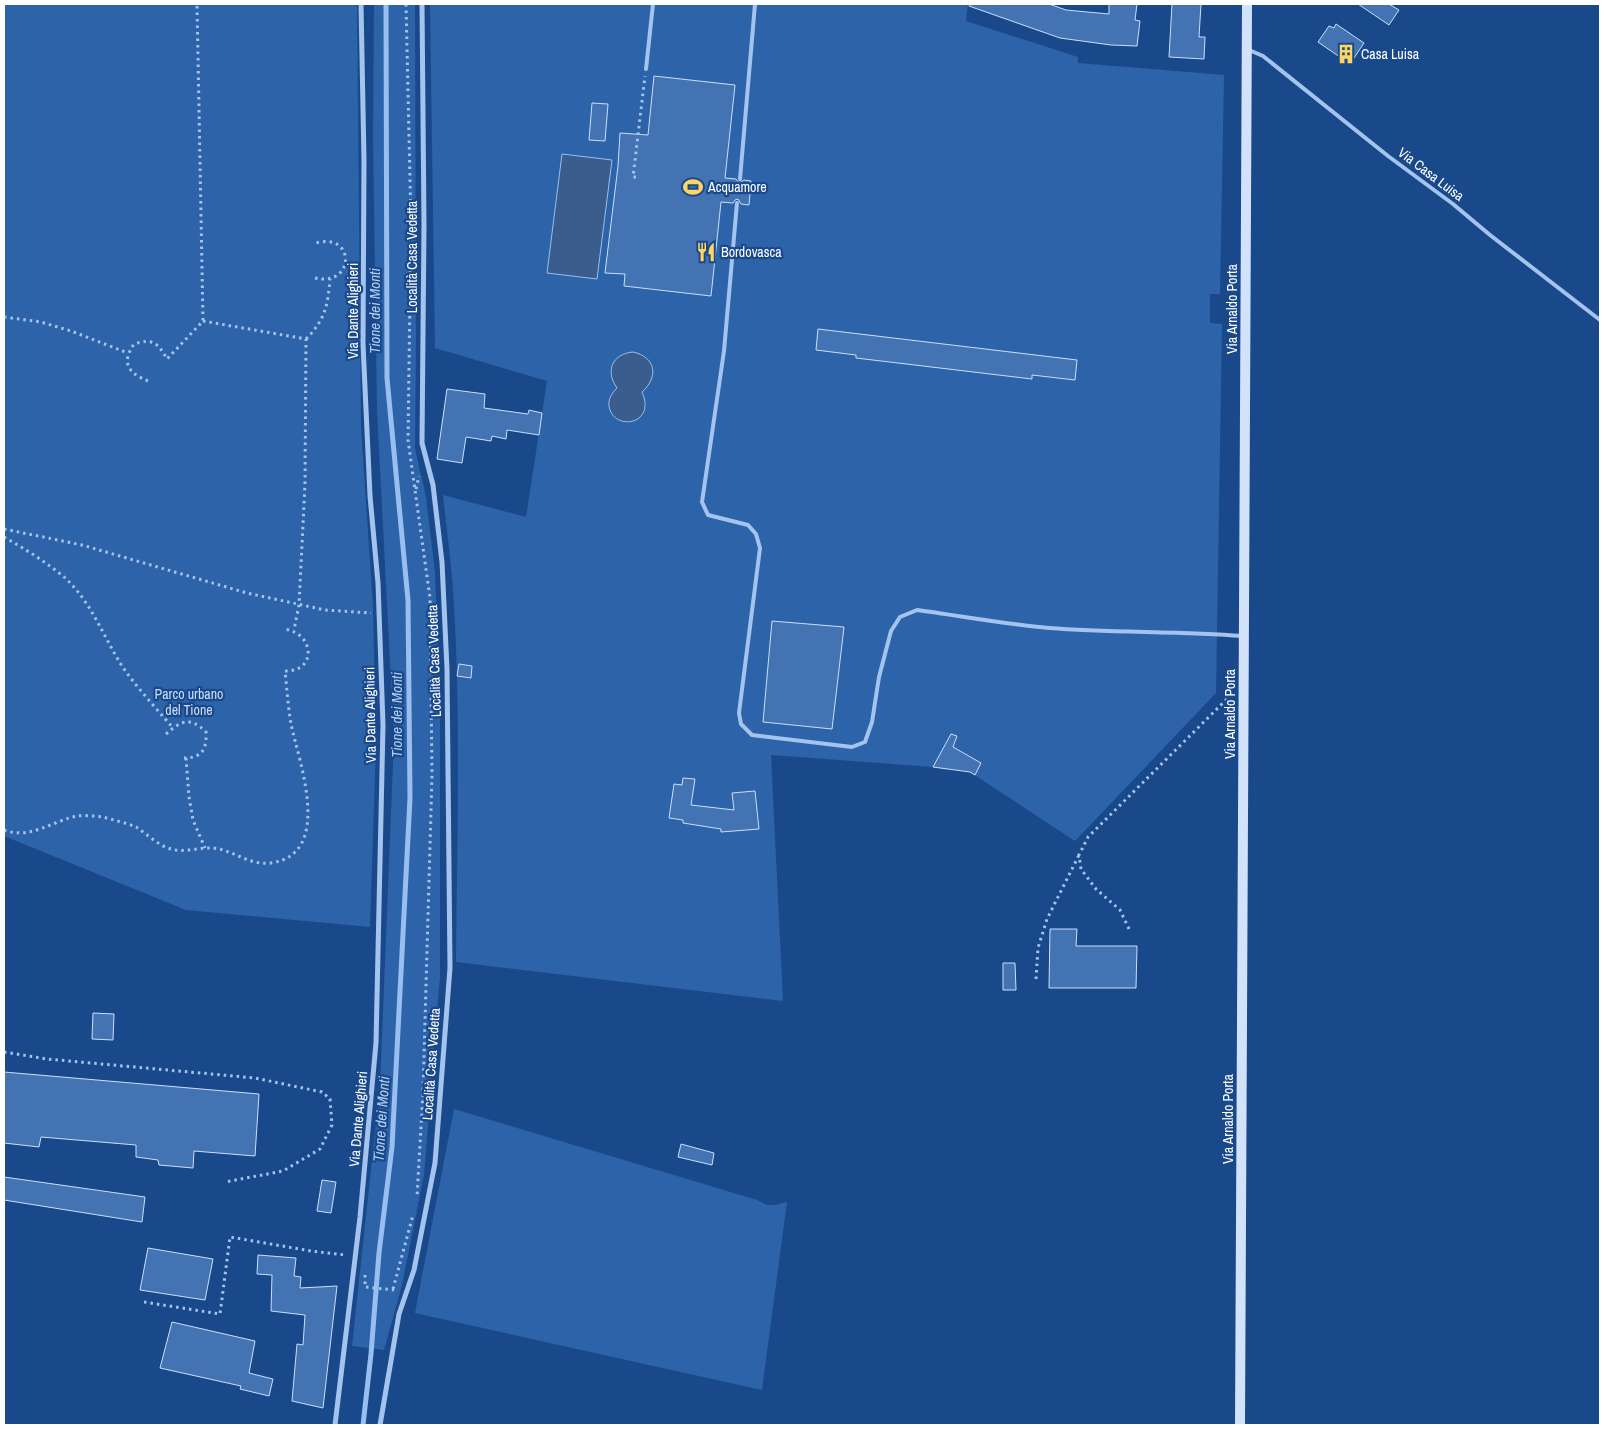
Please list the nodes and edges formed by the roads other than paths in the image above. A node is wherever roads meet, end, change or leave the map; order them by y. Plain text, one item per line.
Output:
1 (361, 4) edge
2 (422, 4) edge
3 (653, 4) edge
4 (755, 4) edge
5 (1247, 4) edge
6 (1247, 49) junction
7 (646, 69) road end
8 (740, 179) dead end
9 (737, 203) dead end
10 (1600, 320) edge
11 (1244, 636) junction
12 (335, 1425) edge
13 (380, 1425) edge
14 (1240, 1425) edge

1 - 12 street, Via Dante Alighieri
2 - 13 street, Località Casa Vedetta
3 - 7 lane
4 - 8 lane
5 - 6 street, Via Arnaldo Porta
6 - 10 lane, Via Casa Luisa
6 - 11 street, Via Arnaldo Porta
9 - 11 lane
11 - 14 street, Via Arnaldo Porta

